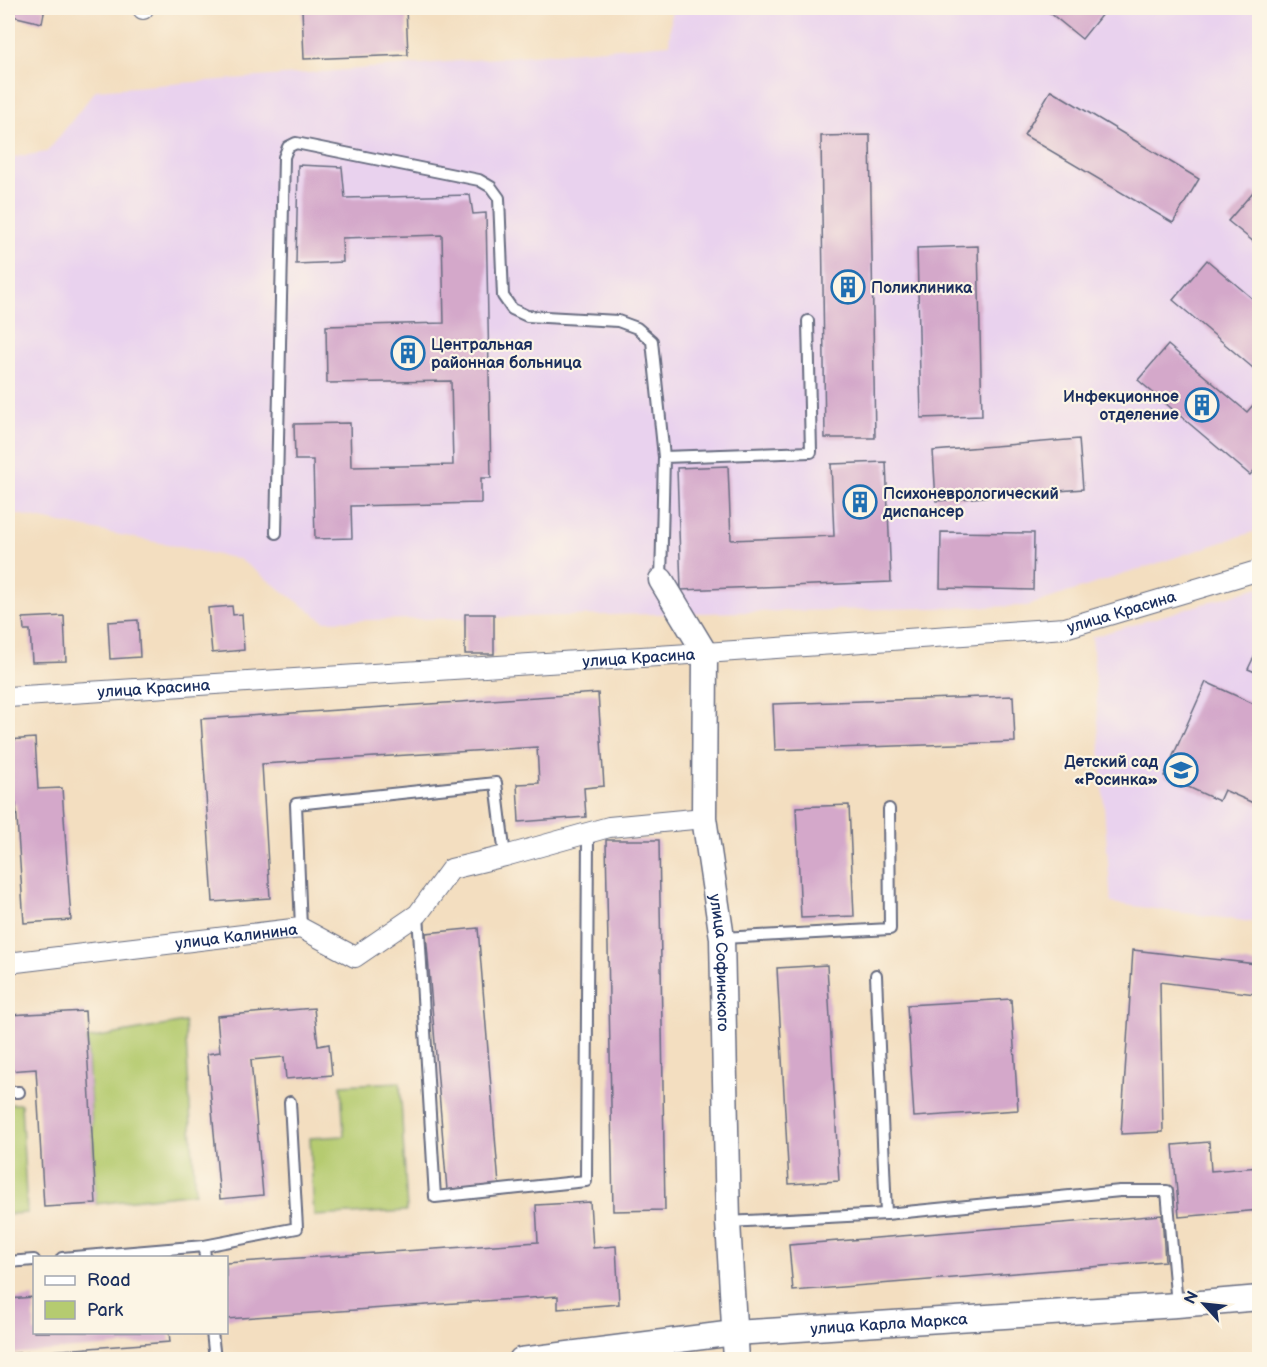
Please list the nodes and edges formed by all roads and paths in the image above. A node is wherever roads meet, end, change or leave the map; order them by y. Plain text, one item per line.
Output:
1 (808, 321) dead end
2 (664, 457) junction
3 (276, 533) dead end
4 (1260, 570) edge
5 (661, 580) joint
6 (705, 652) junction
7 (8, 697) edge
8 (889, 809) dead end
9 (704, 818) junction
10 (588, 833) junction
11 (505, 856) junction
12 (418, 914) junction
13 (301, 928) junction
14 (722, 938) junction
15 (8, 963) edge
16 (876, 975) dead end
17 (290, 1102) dead end
18 (886, 1214) junction
19 (728, 1222) junction
20 (204, 1252) edge
21 (90, 1256) edge
22 (33, 1260) edge
23 (8, 1262) edge
24 (1260, 1298) edge
25 (1177, 1305) junction
26 (734, 1333) junction
27 (212, 1334) edge
28 (215, 1359) edge
29 (521, 1359) edge
30 (736, 1359) edge

1 - 2 lane
2 - 3 lane
2 - 5 lane
4 - 6 street, улица Красина
5 - 6 street
6 - 7 street, улица Красина
6 - 9 street, улица Софинского
8 - 14 lane
9 - 10 street, улица Калинина
9 - 14 street, улица Софинского
10 - 11 street, улица Калинина
10 - 12 lane
11 - 12 street, улица Калинина
11 - 13 lane
12 - 13 street, улица Калинина
13 - 15 street, улица Калинина
14 - 19 street, улица Софинского
16 - 18 lane
17 - 20 lane
18 - 19 lane
18 - 25 lane
19 - 26 street, улица Софинского
20 - 21 lane
22 - 23 lane
24 - 25 street, улица Карла Маркса
25 - 26 street, улица Карла Маркса
26 - 29 street, улица Карла Маркса
26 - 30 street, улица Софинского
27 - 28 lane

